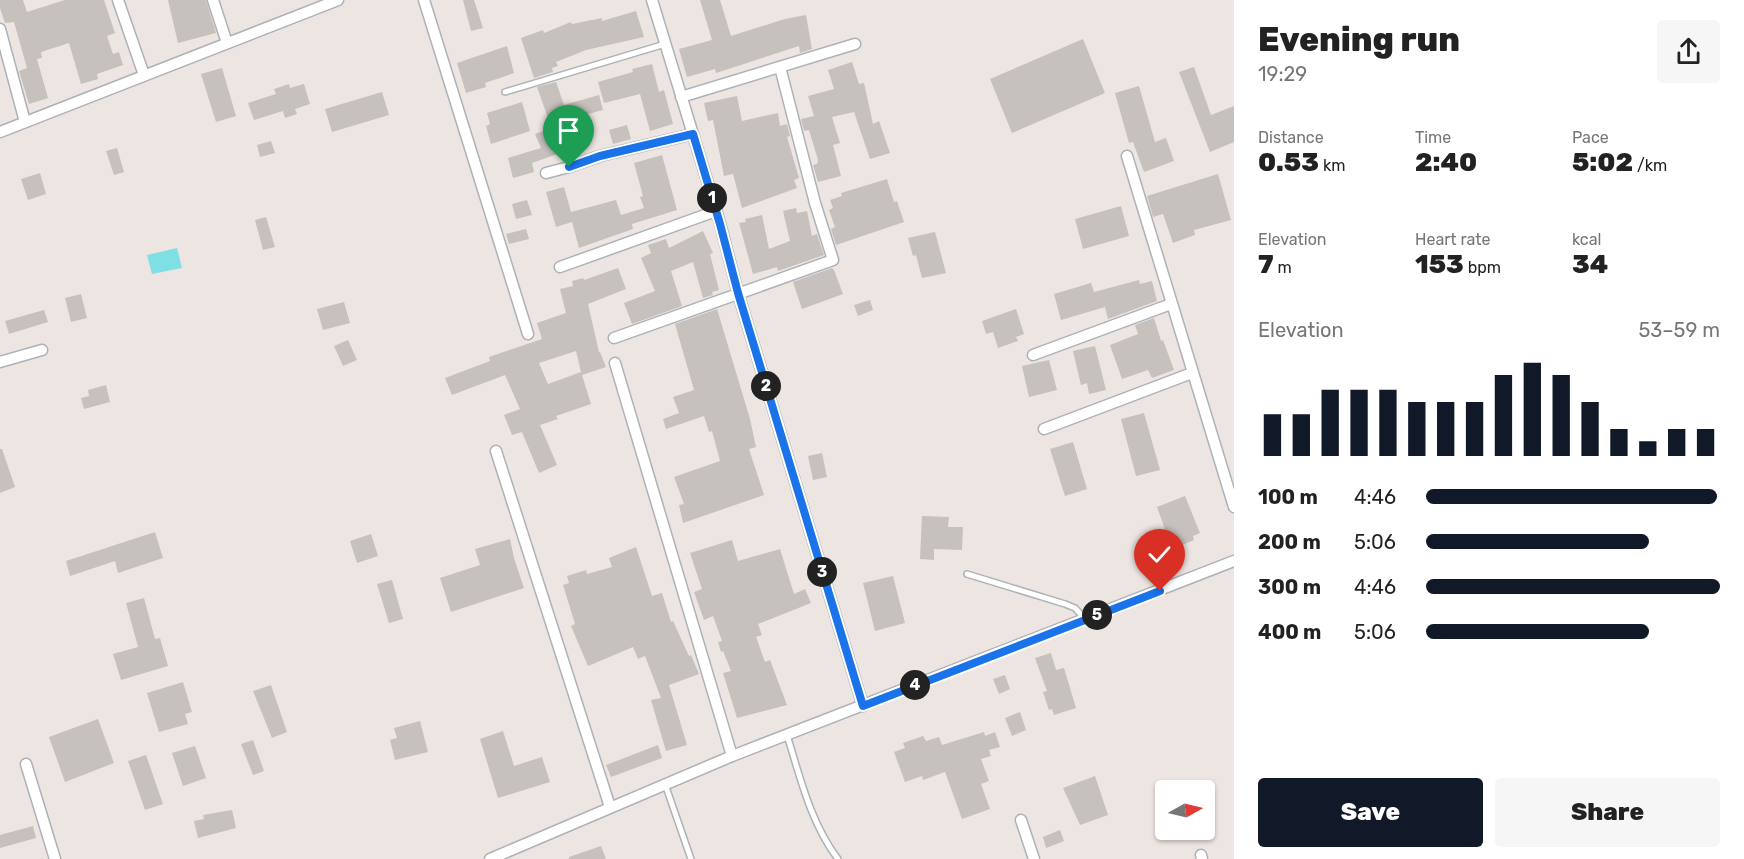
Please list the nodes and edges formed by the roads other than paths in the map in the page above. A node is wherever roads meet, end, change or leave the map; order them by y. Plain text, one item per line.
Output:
1 (118, 0) edge
2 (213, 0) edge
3 (338, 0) edge
4 (424, 0) edge
5 (652, 0) edge
6 (0, 29) edge
7 (226, 43) junction
8 (665, 44) junction
9 (855, 44) dead end
10 (780, 67) junction
11 (144, 75) junction
12 (505, 92) dead end
13 (681, 97) junction
14 (25, 122) junction
15 (0, 132) edge
16 (693, 134) junction
17 (1127, 156) dead end
18 (546, 173) dead end
19 (717, 211) junction
20 (560, 267) dead end
21 (738, 293) junction
22 (1171, 304) junction
23 (528, 334) dead end
24 (614, 338) dead end
25 (42, 350) dead end
26 (1033, 355) dead end
27 (0, 362) edge
28 (615, 363) dead end
29 (1192, 373) junction
30 (1044, 429) dead end
31 (496, 452) dead end
32 (1234, 507) edge
33 (1234, 561) edge
34 (967, 574) dead end
35 (1086, 620) junction
36 (863, 706) junction
37 (788, 735) junction
38 (732, 756) junction
39 (26, 764) dead end
40 (665, 783) junction
41 (609, 807) junction
42 (1021, 820) dead end
43 (55, 859) edge
44 (490, 859) edge
45 (691, 859) edge
46 (838, 859) edge
47 (1034, 859) edge

1 - 11 street
2 - 7 street
3 - 7 street
4 - 23 street
5 - 8 street
6 - 14 street
7 - 11 street
8 - 12 lane
8 - 13 street
9 - 10 street
10 - 13 street
10 - 21 street
11 - 14 street
13 - 16 street
14 - 15 street
16 - 18 street
16 - 19 street
17 - 22 street
19 - 20 street
19 - 21 street
21 - 24 street
21 - 36 street
22 - 26 street
22 - 29 street
25 - 27 street
28 - 38 street
29 - 30 street
29 - 32 street
31 - 41 street
33 - 35 street
34 - 35 lane
35 - 36 street
36 - 37 street
37 - 38 street
37 - 46 lane
38 - 40 street
39 - 43 street
40 - 41 street
40 - 45 lane
41 - 44 street
42 - 47 street

